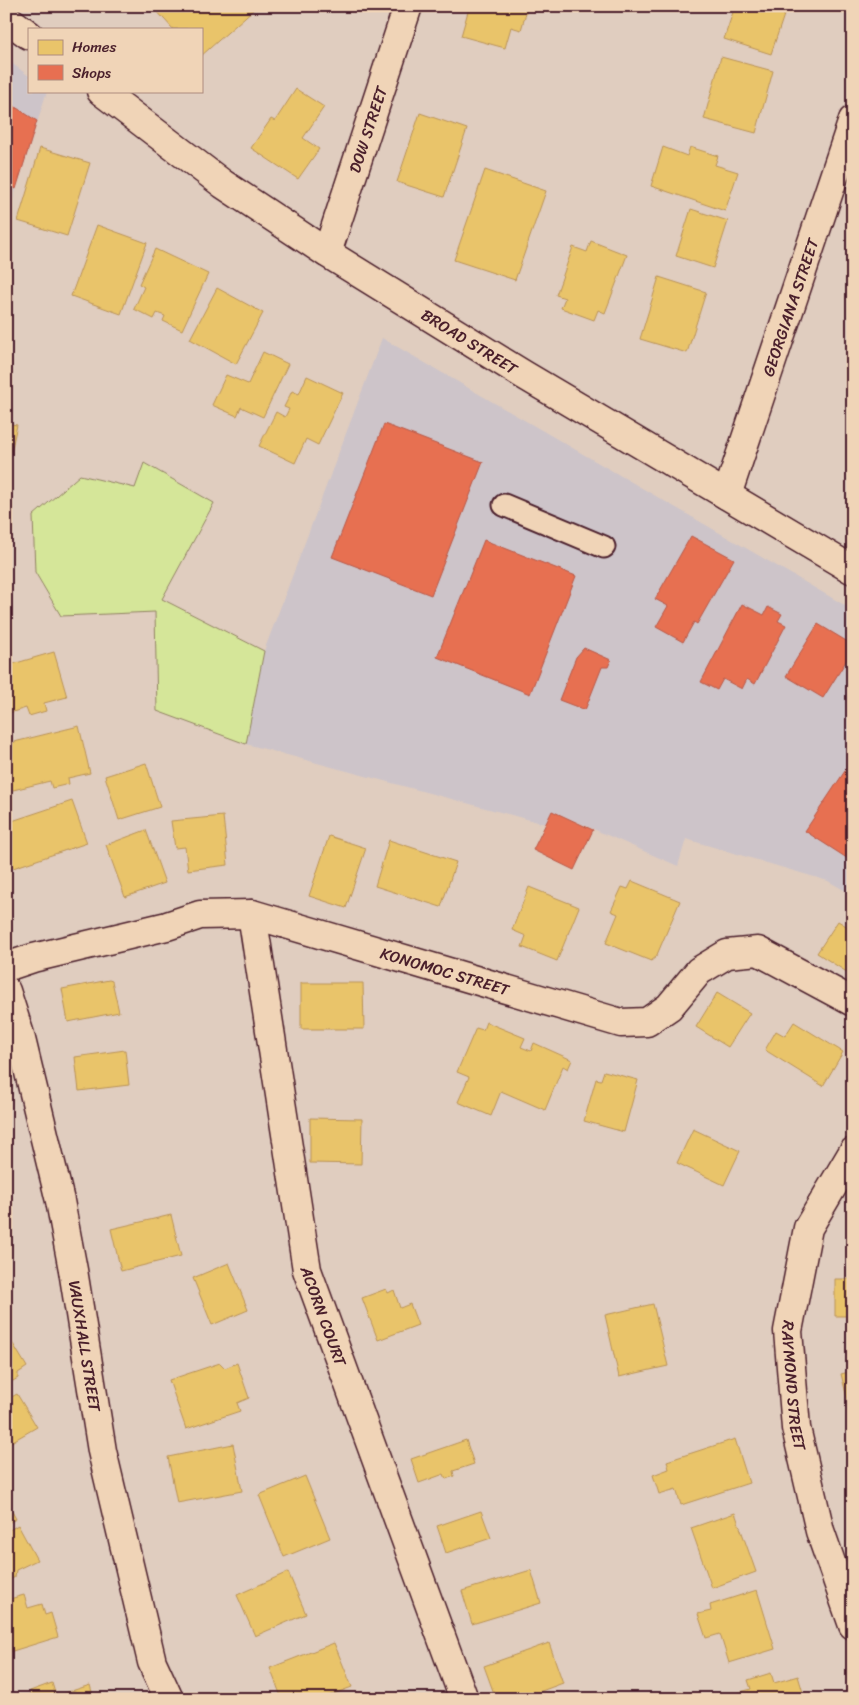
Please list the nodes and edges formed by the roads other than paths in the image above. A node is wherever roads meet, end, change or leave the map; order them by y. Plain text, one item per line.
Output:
1 (408, 6) edge
2 (6, 18) edge
3 (28, 34) edge
4 (102, 92) edge
5 (853, 120) edge
6 (327, 253) junction
7 (727, 495) junction
8 (504, 505) dead end
9 (604, 547) dead end
10 (853, 570) edge
11 (252, 914) junction
12 (6, 967) edge
13 (6, 991) edge
14 (853, 1002) edge
15 (853, 1152) edge
16 (853, 1625) edge
17 (169, 1699) edge
18 (464, 1699) edge

1 - 6 street, DOW STREET
2 - 3 street
4 - 6 street, BROAD STREET
5 - 7 street, GEORGIANA STREET
6 - 7 street, BROAD STREET
7 - 10 street, BROAD STREET
8 - 9 lane
11 - 12 street, KONOMOC STREET
11 - 14 street, KONOMOC STREET
11 - 18 street, ACORN COURT
13 - 17 street, VAUXHALL STREET
15 - 16 street, RAYMOND STREET

